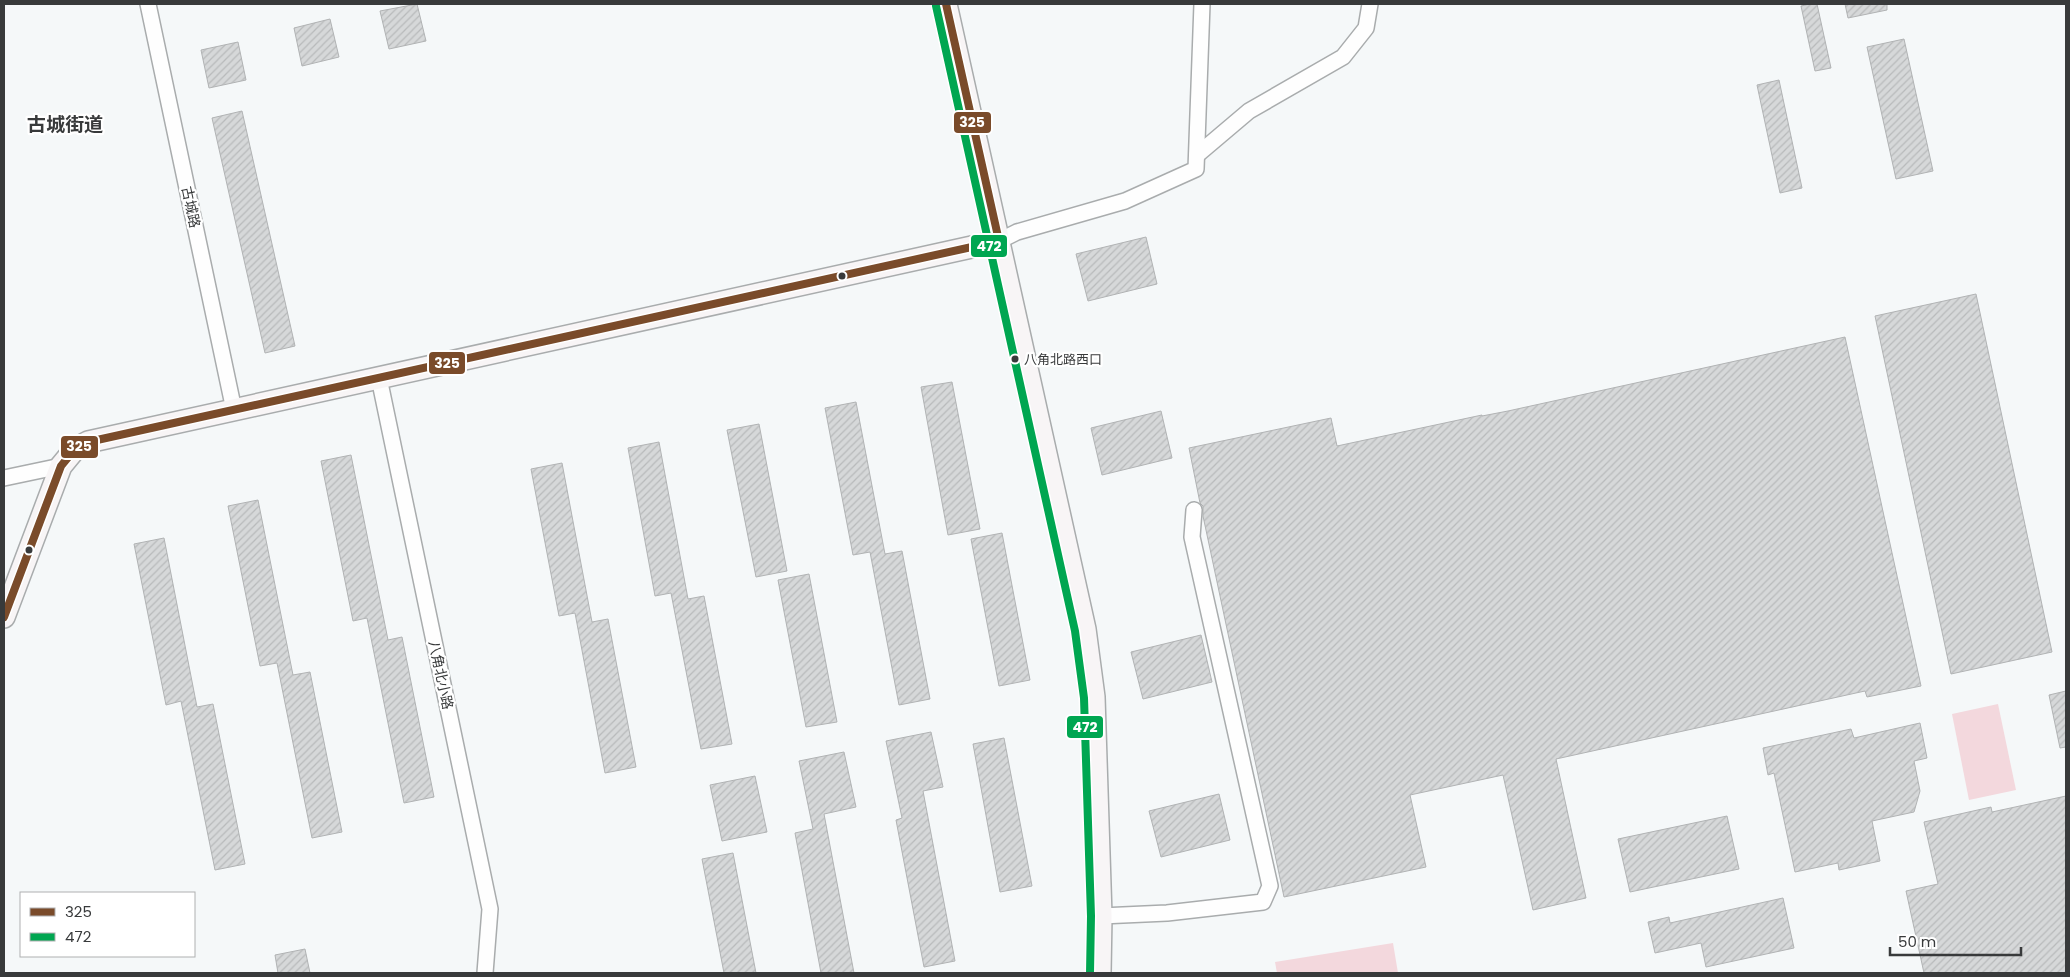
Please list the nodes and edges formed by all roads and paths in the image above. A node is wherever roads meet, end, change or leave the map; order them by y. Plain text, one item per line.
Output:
1 (148, 4) edge
2 (946, 4) edge
3 (1202, 4) edge
4 (1370, 4) edge
5 (1197, 155) junction
6 (999, 241) junction
7 (379, 378) junction
8 (234, 410) junction
9 (61, 466) junction
10 (4, 478) edge
11 (1194, 510) dead end
12 (4, 617) edge
13 (1101, 916) junction
14 (485, 973) edge
15 (1100, 973) edge

1 - 8 street, 古城路
2 - 6 street
3 - 5 street
4 - 5 street
5 - 6 street
6 - 7 street
6 - 13 street
7 - 8 street
7 - 14 street, 八角北小路
8 - 9 street
9 - 10 street
9 - 12 street
11 - 13 street
13 - 15 street

